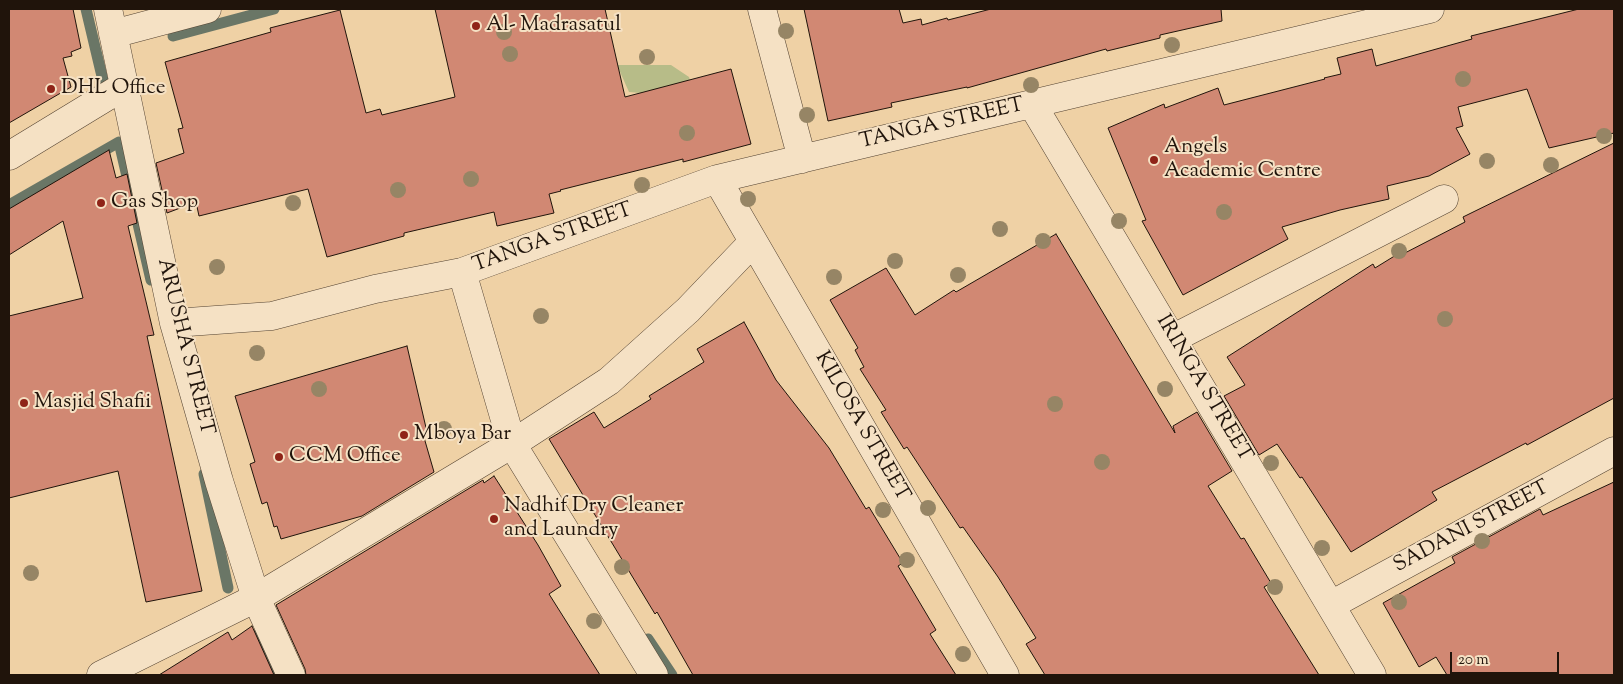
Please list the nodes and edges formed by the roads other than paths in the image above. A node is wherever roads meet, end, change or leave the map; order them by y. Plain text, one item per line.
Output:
1 (207, 9) edge
2 (762, 9) edge
3 (1423, 10) edge
4 (110, 22) edge
5 (124, 86) junction
6 (1032, 104) junction
7 (9, 156) edge
8 (802, 159) junction
9 (717, 179) junction
10 (1444, 199) dead end
11 (753, 242) junction
12 (462, 272) junction
13 (174, 323) junction
14 (1172, 339) junction
15 (512, 444) junction
16 (1614, 451) edge
17 (256, 598) junction
18 (1330, 604) junction
19 (101, 675) edge
20 (291, 675) edge
21 (654, 675) edge
22 (1006, 675) edge
23 (1372, 675) edge

1 - 4 street
2 - 8 street
3 - 6 street, TANGA STREET
4 - 5 street, ARUSHA STREET
5 - 7 street
5 - 13 street, ARUSHA STREET
6 - 8 street, TANGA STREET
6 - 14 street, IRINGA STREET
8 - 9 street, TANGA STREET
9 - 11 street, KILOSA STREET
9 - 12 street, TANGA STREET
10 - 14 street
11 - 15 street
11 - 22 street, KILOSA STREET
12 - 13 street, TANGA STREET
12 - 15 street, TANGA STREET
13 - 17 street, ARUSHA STREET
14 - 18 street, IRINGA STREET
15 - 17 street
15 - 21 street, TANGA STREET
16 - 18 street, SADANI STREET
17 - 19 street
17 - 20 street, ARUSHA STREET
18 - 23 street, IRINGA STREET

